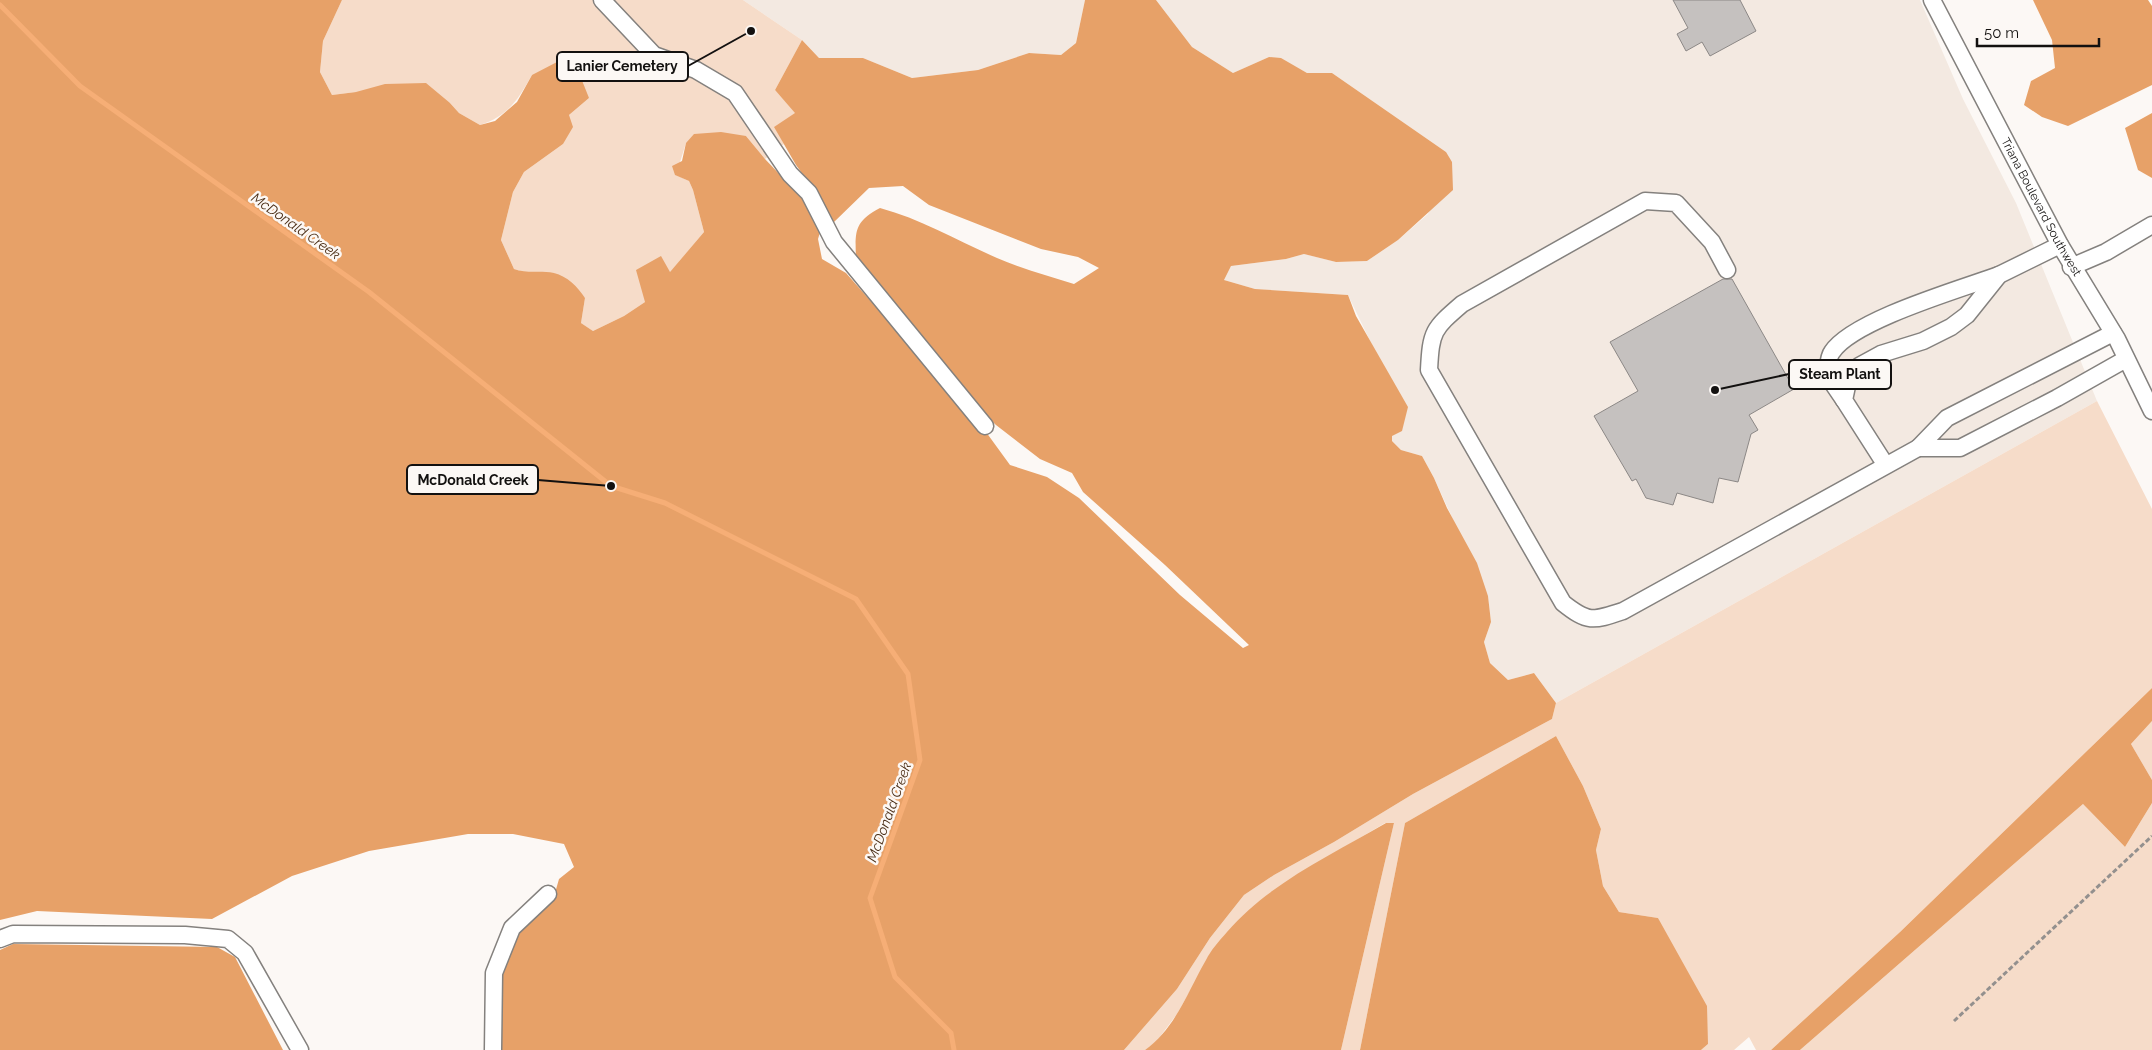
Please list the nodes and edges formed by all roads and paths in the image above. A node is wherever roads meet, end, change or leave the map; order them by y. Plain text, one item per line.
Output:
1 (602, 0) edge
2 (1932, 0) edge
3 (2152, 225) edge
4 (2060, 246) junction
5 (2071, 267) junction
6 (1727, 270) dead end
7 (1999, 275) junction
8 (2113, 333) junction
9 (2126, 359) junction
10 (1844, 400) junction
11 (2152, 411) edge
12 (986, 426) dead end
13 (1918, 448) junction
14 (1886, 464) junction
15 (2152, 836) edge
16 (548, 894) dead end
17 (0, 939) edge
18 (1954, 1021) dead end
19 (300, 1050) edge
20 (493, 1050) edge

1 - 12 street
2 - 4 street, Triana Boulevard Southwest
3 - 5 street
4 - 5 street, Triana Boulevard Southwest
4 - 7 street
5 - 8 street, Triana Boulevard Southwest
6 - 14 street
7 - 10 street
7 - 10 street
8 - 9 street, Triana Boulevard Southwest
8 - 13 street
9 - 11 street, Triana Boulevard Southwest
9 - 13 street
10 - 14 street
13 - 14 street
15 - 18 path
16 - 20 street
17 - 19 street

